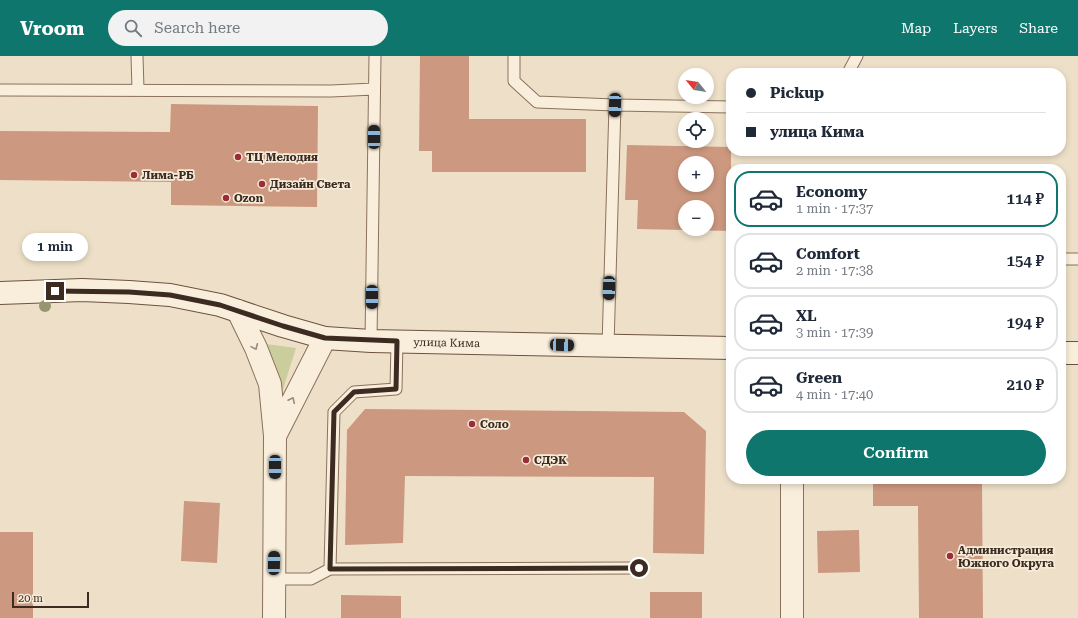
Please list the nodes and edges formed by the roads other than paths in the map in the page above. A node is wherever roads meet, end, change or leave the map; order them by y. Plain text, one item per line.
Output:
1 (137, 56) edge
2 (375, 56) edge
3 (514, 56) edge
4 (857, 56) edge
5 (851, 68) edge
6 (374, 89) junction
7 (0, 90) edge
8 (138, 90) junction
9 (615, 105) junction
10 (726, 107) edge
11 (1078, 258) edge
12 (1066, 259) edge
13 (0, 293) edge
14 (238, 311) junction
15 (325, 338) junction
16 (371, 341) junction
17 (397, 341) junction
18 (608, 346) junction
19 (726, 348) edge
20 (1066, 353) edge
21 (1078, 353) edge
22 (275, 436) junction
23 (792, 484) edge
24 (639, 568) dead end
25 (330, 569) junction
26 (274, 579) junction
27 (274, 618) edge
28 (792, 618) edge

1 - 8 lane
2 - 6 lane
3 - 9 lane
4 - 5 lane
6 - 8 lane
6 - 16 lane
7 - 8 lane
9 - 10 lane
9 - 18 lane
11 - 12 lane
13 - 14 street, улица Кима
14 - 15 street, улица Кима
14 -> 22 street
15 - 16 street, улица Кима
22 -> 15 street
16 - 17 street, улица Кима
17 - 18 street, улица Кима
17 - 25 lane
18 - 19 street, улица Кима
20 - 21 street
22 - 26 street
23 - 28 street
24 - 25 lane
25 - 26 lane
26 - 27 street

